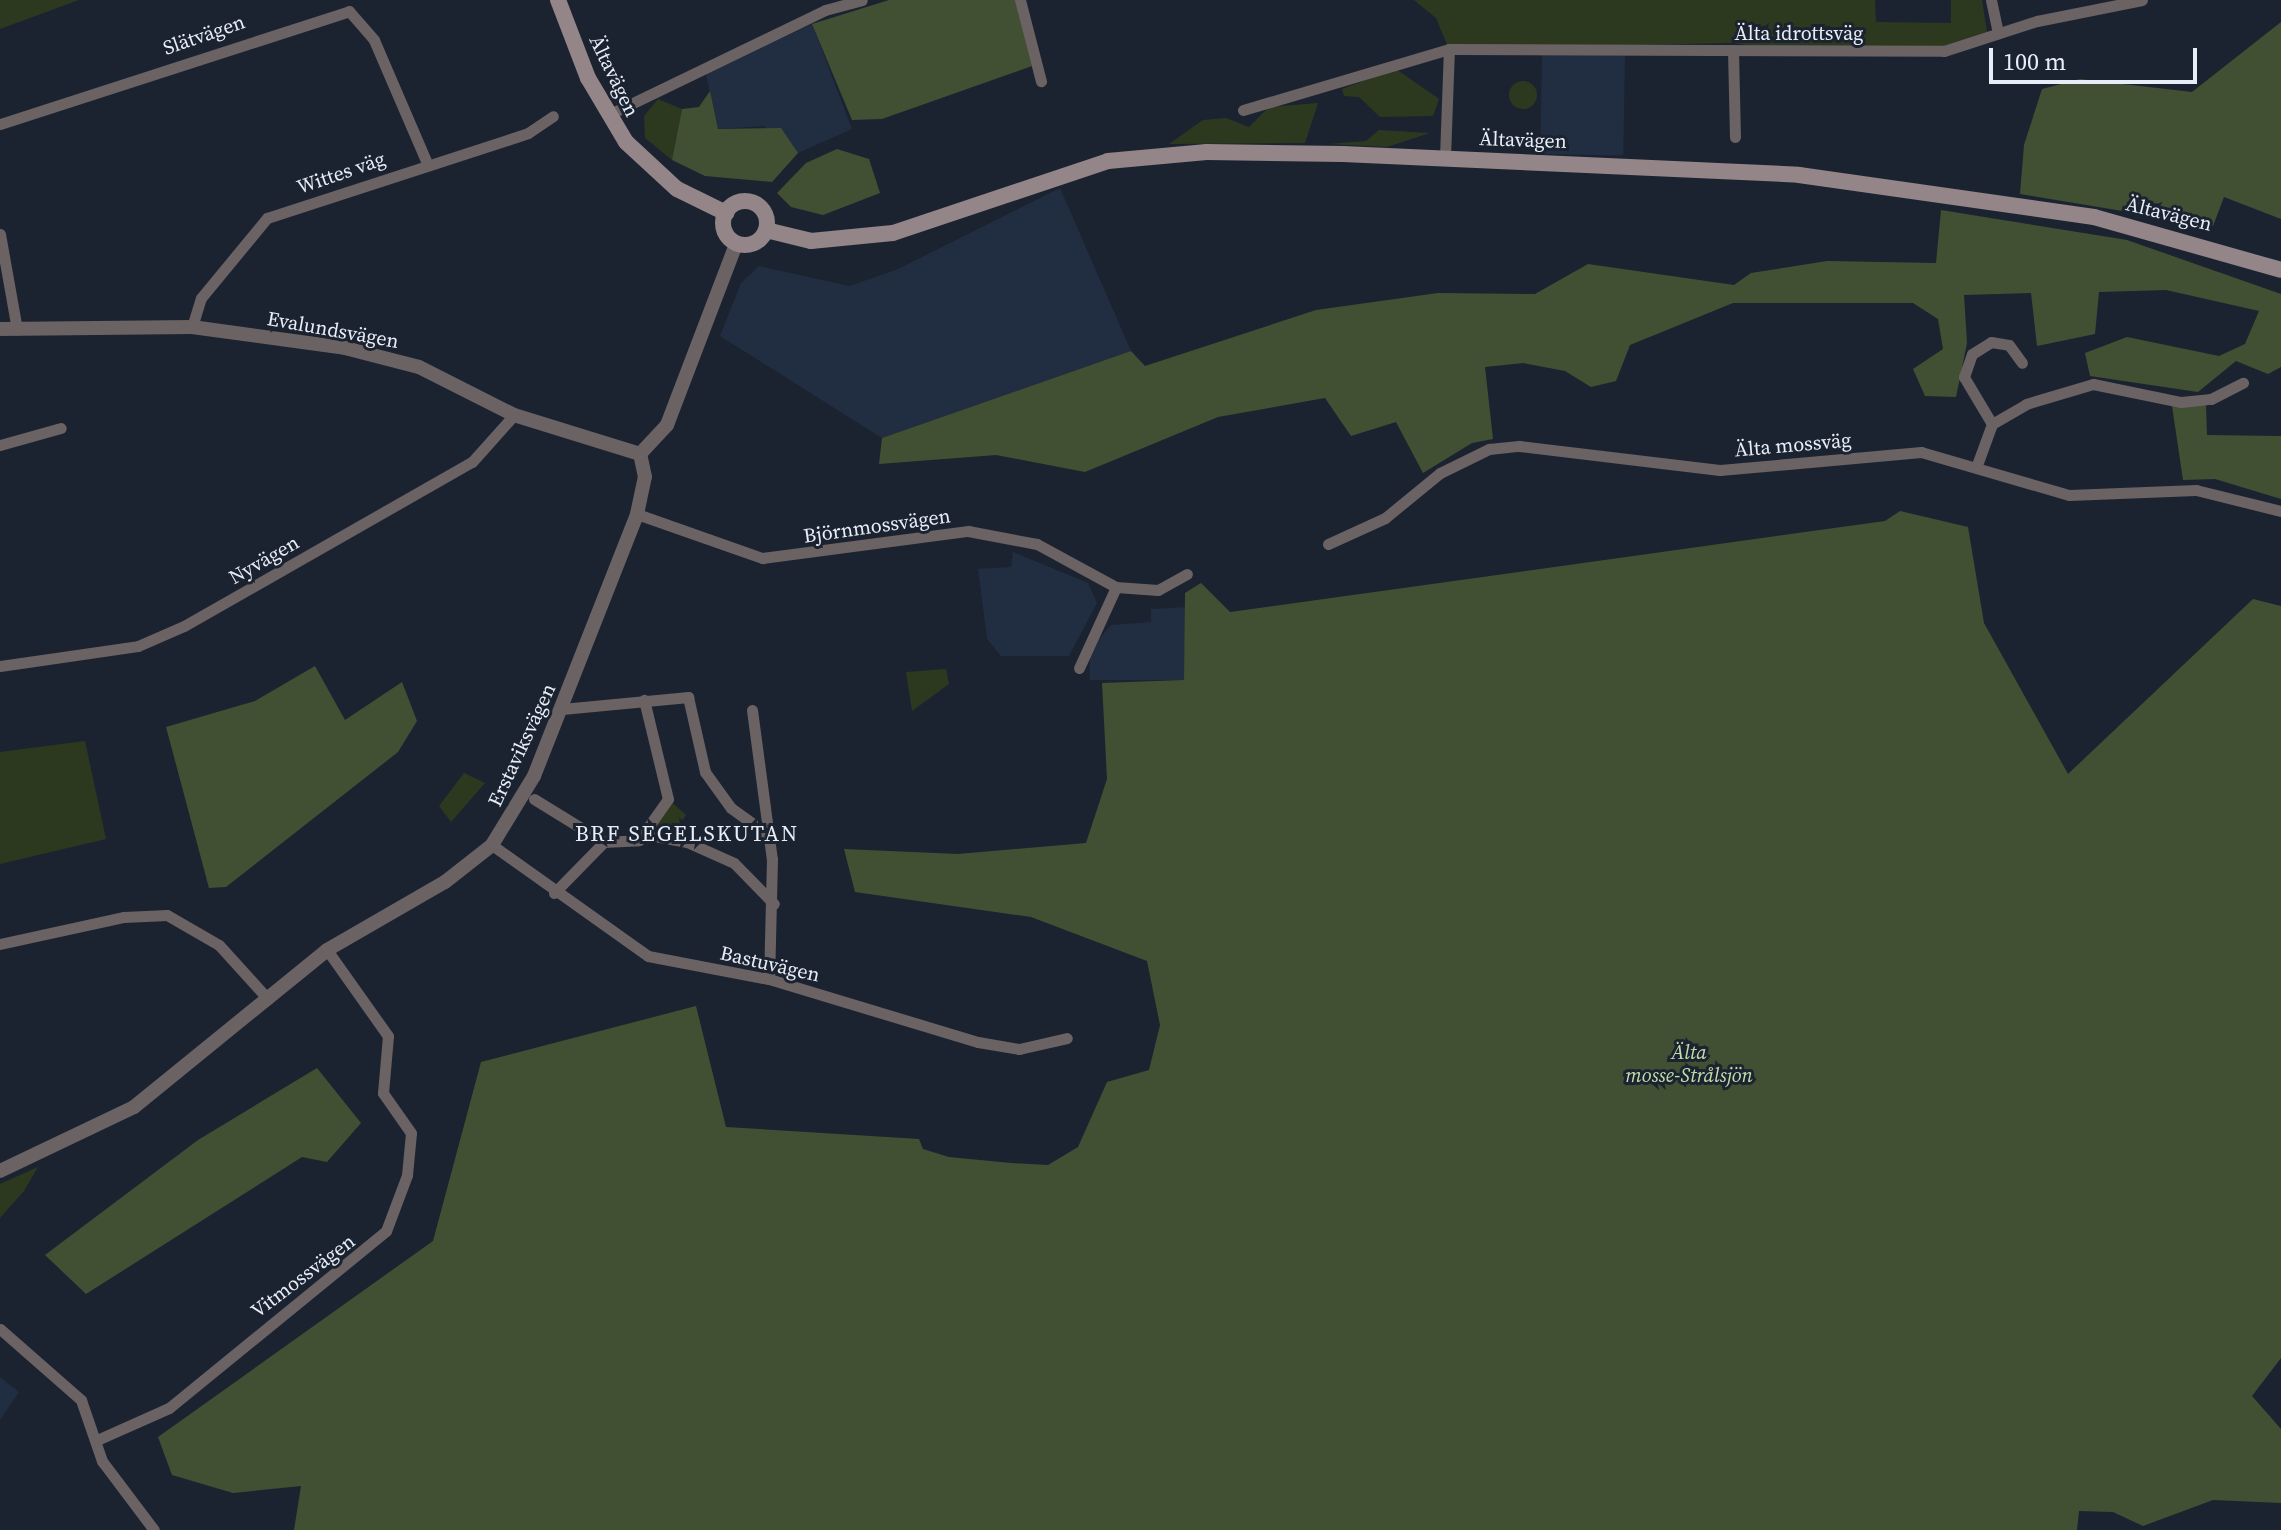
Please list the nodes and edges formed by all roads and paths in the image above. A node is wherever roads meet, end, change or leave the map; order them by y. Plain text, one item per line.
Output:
1 (558, 0) edge
2 (862, 0) edge
3 (1020, 0) edge
4 (1991, 0) edge
5 (2142, 0) edge
6 (1998, 33) junction
7 (1449, 49) junction
8 (1733, 50) junction
9 (1041, 81) dead end
10 (1243, 110) dead end
11 (608, 115) junction
12 (553, 116) dead end
13 (0, 124) edge
14 (1735, 137) dead end
15 (1445, 157) junction
16 (427, 163) junction
17 (726, 213) junction
18 (766, 230) junction
19 (0, 234) edge
20 (736, 244) junction
21 (2281, 270) edge
22 (192, 327) junction
23 (0, 329) edge
24 (17, 329) junction
25 (2022, 363) dead end
26 (2243, 383) dead end
27 (514, 415) junction
28 (1992, 424) junction
29 (61, 428) dead end
30 (0, 445) edge
31 (640, 454) junction
32 (1977, 465) junction
33 (2281, 511) edge
34 (637, 514) junction
35 (1328, 544) dead end
36 (1187, 574) dead end
37 (1116, 587) junction
38 (0, 666) edge
39 (1079, 668) dead end
40 (644, 700) junction
41 (562, 709) junction
42 (752, 710) dead end
43 (534, 799) dead end
44 (643, 834) junction
45 (770, 836) junction
46 (604, 842) junction
47 (492, 845) junction
48 (554, 893) junction
49 (774, 904) junction
50 (0, 944) edge
51 (327, 950) junction
52 (769, 979) junction
53 (268, 999) junction
54 (1067, 1038) dead end
55 (0, 1171) edge
56 (0, 1329) edge
57 (97, 1440) junction
58 (154, 1530) edge

1 - 11 main road, Ältavägen
2 - 11 street
3 - 9 street
4 - 6 street
5 - 6 street, Älta idrottsväg
6 - 8 street, Älta idrottsväg
7 - 8 street, Älta idrottsväg
7 - 10 street, Älta idrottsväg
7 - 15 street
8 - 14 street
11 - 17 main road, Ältavägen
12 - 16 street, Wittes väg
13 - 16 street, Slätvägen
15 - 18 main road, Ältavägen
15 - 21 main road, Ältavägen
16 - 22 street, Wittes väg
17 - 18 main road
17 - 20 main road
18 - 20 main road
19 - 24 street
20 - 31 street
22 - 24 street, Evalundsvägen
22 - 27 street, Evalundsvägen
23 - 24 street, Evalundsvägen
25 - 28 street
26 - 28 street
27 - 31 street, Evalundsvägen
27 - 38 street, Nyvägen
28 - 32 street
29 - 30 street
31 - 34 street, Erstaviksvägen
32 - 33 street, Älta mossväg
32 - 35 street, Älta mossväg
34 - 37 street, Björnmossvägen
34 - 41 street, Erstaviksvägen
36 - 37 street, Björnmossvägen
37 - 39 street
40 - 41 street
40 - 44 street
40 - 45 street
41 - 47 street, Erstaviksvägen
42 - 45 street
43 - 46 street
44 - 46 street
44 - 49 street
45 - 49 street
46 - 48 street
47 - 48 street, Bastuvägen
47 - 51 street, Erstaviksvägen
48 - 52 street, Bastuvägen
49 - 52 street
50 - 53 street
51 - 53 street, Erstaviksvägen
51 - 57 street, Vitmossvägen
52 - 54 street, Bastuvägen
53 - 55 street, Erstaviksvägen
56 - 57 street
57 - 58 street

